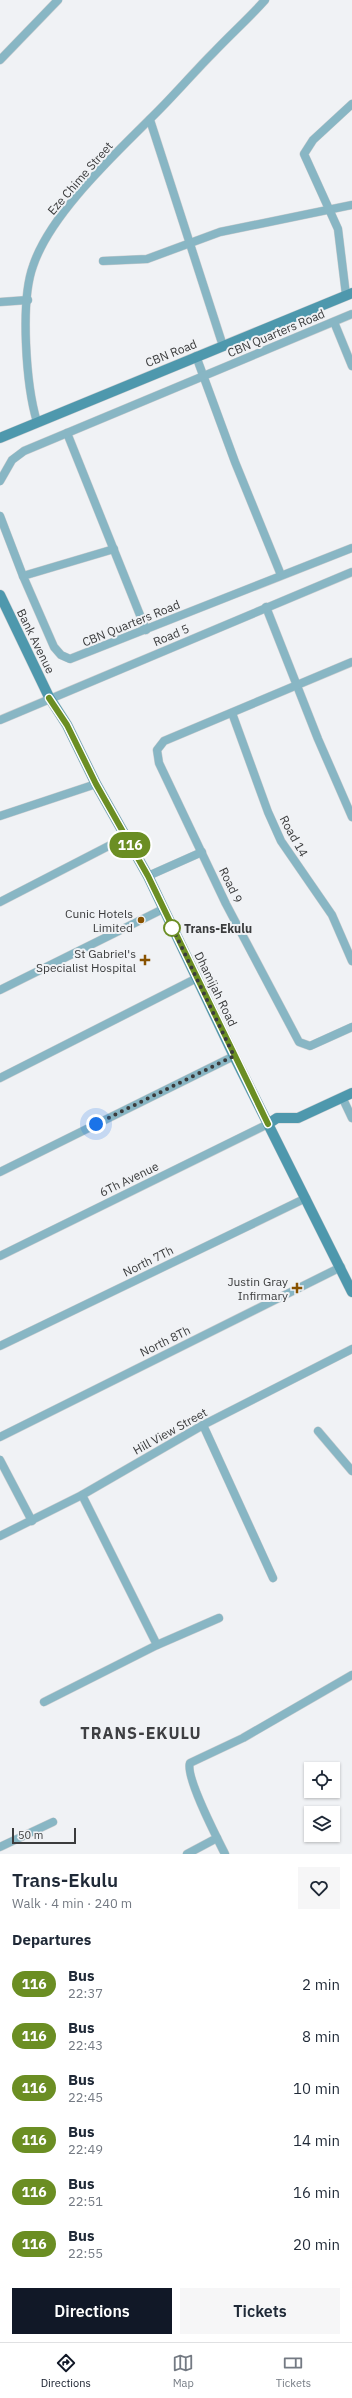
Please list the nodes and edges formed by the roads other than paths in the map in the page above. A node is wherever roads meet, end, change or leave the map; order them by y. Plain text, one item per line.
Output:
1 (58, 0) edge
2 (265, 0) edge
3 (0, 60) edge
4 (352, 104) edge
5 (150, 120) junction
6 (352, 205) edge
7 (330, 210) junction
8 (189, 244) junction
9 (103, 261) dead end
10 (349, 294) edge
11 (28, 300) junction
12 (0, 302) edge
13 (352, 314) edge
14 (334, 322) junction
15 (222, 346) junction
16 (196, 356) junction
17 (352, 366) edge
18 (204, 377) junction
19 (37, 422) junction
20 (67, 433) junction
21 (0, 438) edge
22 (0, 481) edge
23 (0, 516) edge
24 (352, 548) edge
25 (114, 549) junction
26 (352, 572) edge
27 (281, 575) junction
28 (23, 576) junction
29 (0, 595) edge
30 (266, 607) junction
31 (146, 630) junction
32 (352, 662) edge
33 (296, 685) junction
34 (49, 698) junction
35 (232, 713) junction
36 (0, 720) edge
37 (96, 784) junction
38 (0, 816) edge
39 (352, 816) edge
40 (126, 837) junction
41 (202, 852) junction
42 (148, 876) junction
43 (0, 902) edge
44 (163, 909) junction
45 (352, 961) edge
46 (196, 978) junction
47 (0, 990) edge
48 (352, 1028) edge
49 (234, 1056) junction
50 (0, 1078) edge
51 (352, 1093) edge
52 (343, 1099) junction
53 (352, 1118) edge
54 (268, 1124) junction
55 (0, 1172) edge
56 (306, 1198) junction
57 (0, 1256) edge
58 (341, 1267) junction
59 (352, 1292) edge
60 (0, 1346) edge
61 (352, 1349) edge
62 (203, 1425) junction
63 (318, 1431) dead end
64 (0, 1437) edge
65 (0, 1460) edge
66 (352, 1471) edge
67 (82, 1495) junction
68 (32, 1520) junction
69 (0, 1536) edge
70 (273, 1578) dead end
71 (219, 1618) dead end
72 (157, 1645) junction
73 (352, 1675) edge
74 (44, 1702) dead end
75 (53, 1822) dead end
76 (218, 1838) junction
77 (0, 1847) edge
78 (187, 1854) edge
79 (225, 1854) edge

1 - 3 street
2 - 5 street, Eze Chime Street
4 - 7 street
5 - 8 street
5 - 11 street, Eze Chime Street
6 - 7 street
7 - 8 street
7 - 10 street
8 - 9 street
8 - 15 street
10 - 15 main road, CBN Road
11 - 12 street
11 - 19 street, Eze Chime Street
13 - 14 street, CBN Quarters Road
14 - 17 street
14 - 18 street, CBN Quarters Road
15 - 16 main road, CBN Road
16 - 18 street
16 - 19 main road, CBN Road
18 - 20 street, CBN Quarters Road
18 - 27 street
19 - 21 main road, CBN Road
20 - 22 street, CBN Quarters Road
20 - 25 street
23 - 28 street, CBN Quarters Road
24 - 27 street, CBN Quarters Road
25 - 28 street
25 - 31 street
26 - 30 street, Road 5
27 - 31 street, CBN Quarters Road
28 - 31 street, CBN Quarters Road
29 - 34 main road, Bank Avenue
30 - 33 street
30 - 34 street, Road 5
32 - 33 street
33 - 35 street
33 - 39 street
34 - 36 street, Road 5
34 - 37 main road, Dhamijah Road
35 - 41 street, Road 9
35 - 45 street, Road 14
37 - 38 street
37 - 40 main road, Dhamijah Road
40 - 42 main road, Dhamijah Road
40 - 43 street
41 - 42 street
41 - 48 street, Road 9
42 - 44 main road, Dhamijah Road
44 - 46 main road, Dhamijah Road
44 - 47 street
46 - 49 main road, Dhamijah Road
46 - 50 street
49 - 54 main road, Dhamijah Road
49 - 55 street
51 - 52 main road
52 - 53 street
52 - 54 main road
54 - 56 main road, Dhamijah Road
54 - 57 street, 6Th Avenue
56 - 58 main road, Dhamijah Road
56 - 60 street, North 7Th
58 - 59 main road, Dhamijah Road
58 - 64 street, North 8Th
61 - 62 street, Hill View Street
62 - 67 street, Hill View Street
62 - 70 street
63 - 66 street
65 - 68 street
67 - 68 street, Hill View Street
67 - 72 street
68 - 69 street, Hill View Street
71 - 72 street
72 - 74 street
73 - 76 street
75 - 77 street
76 - 78 street
76 - 79 street

